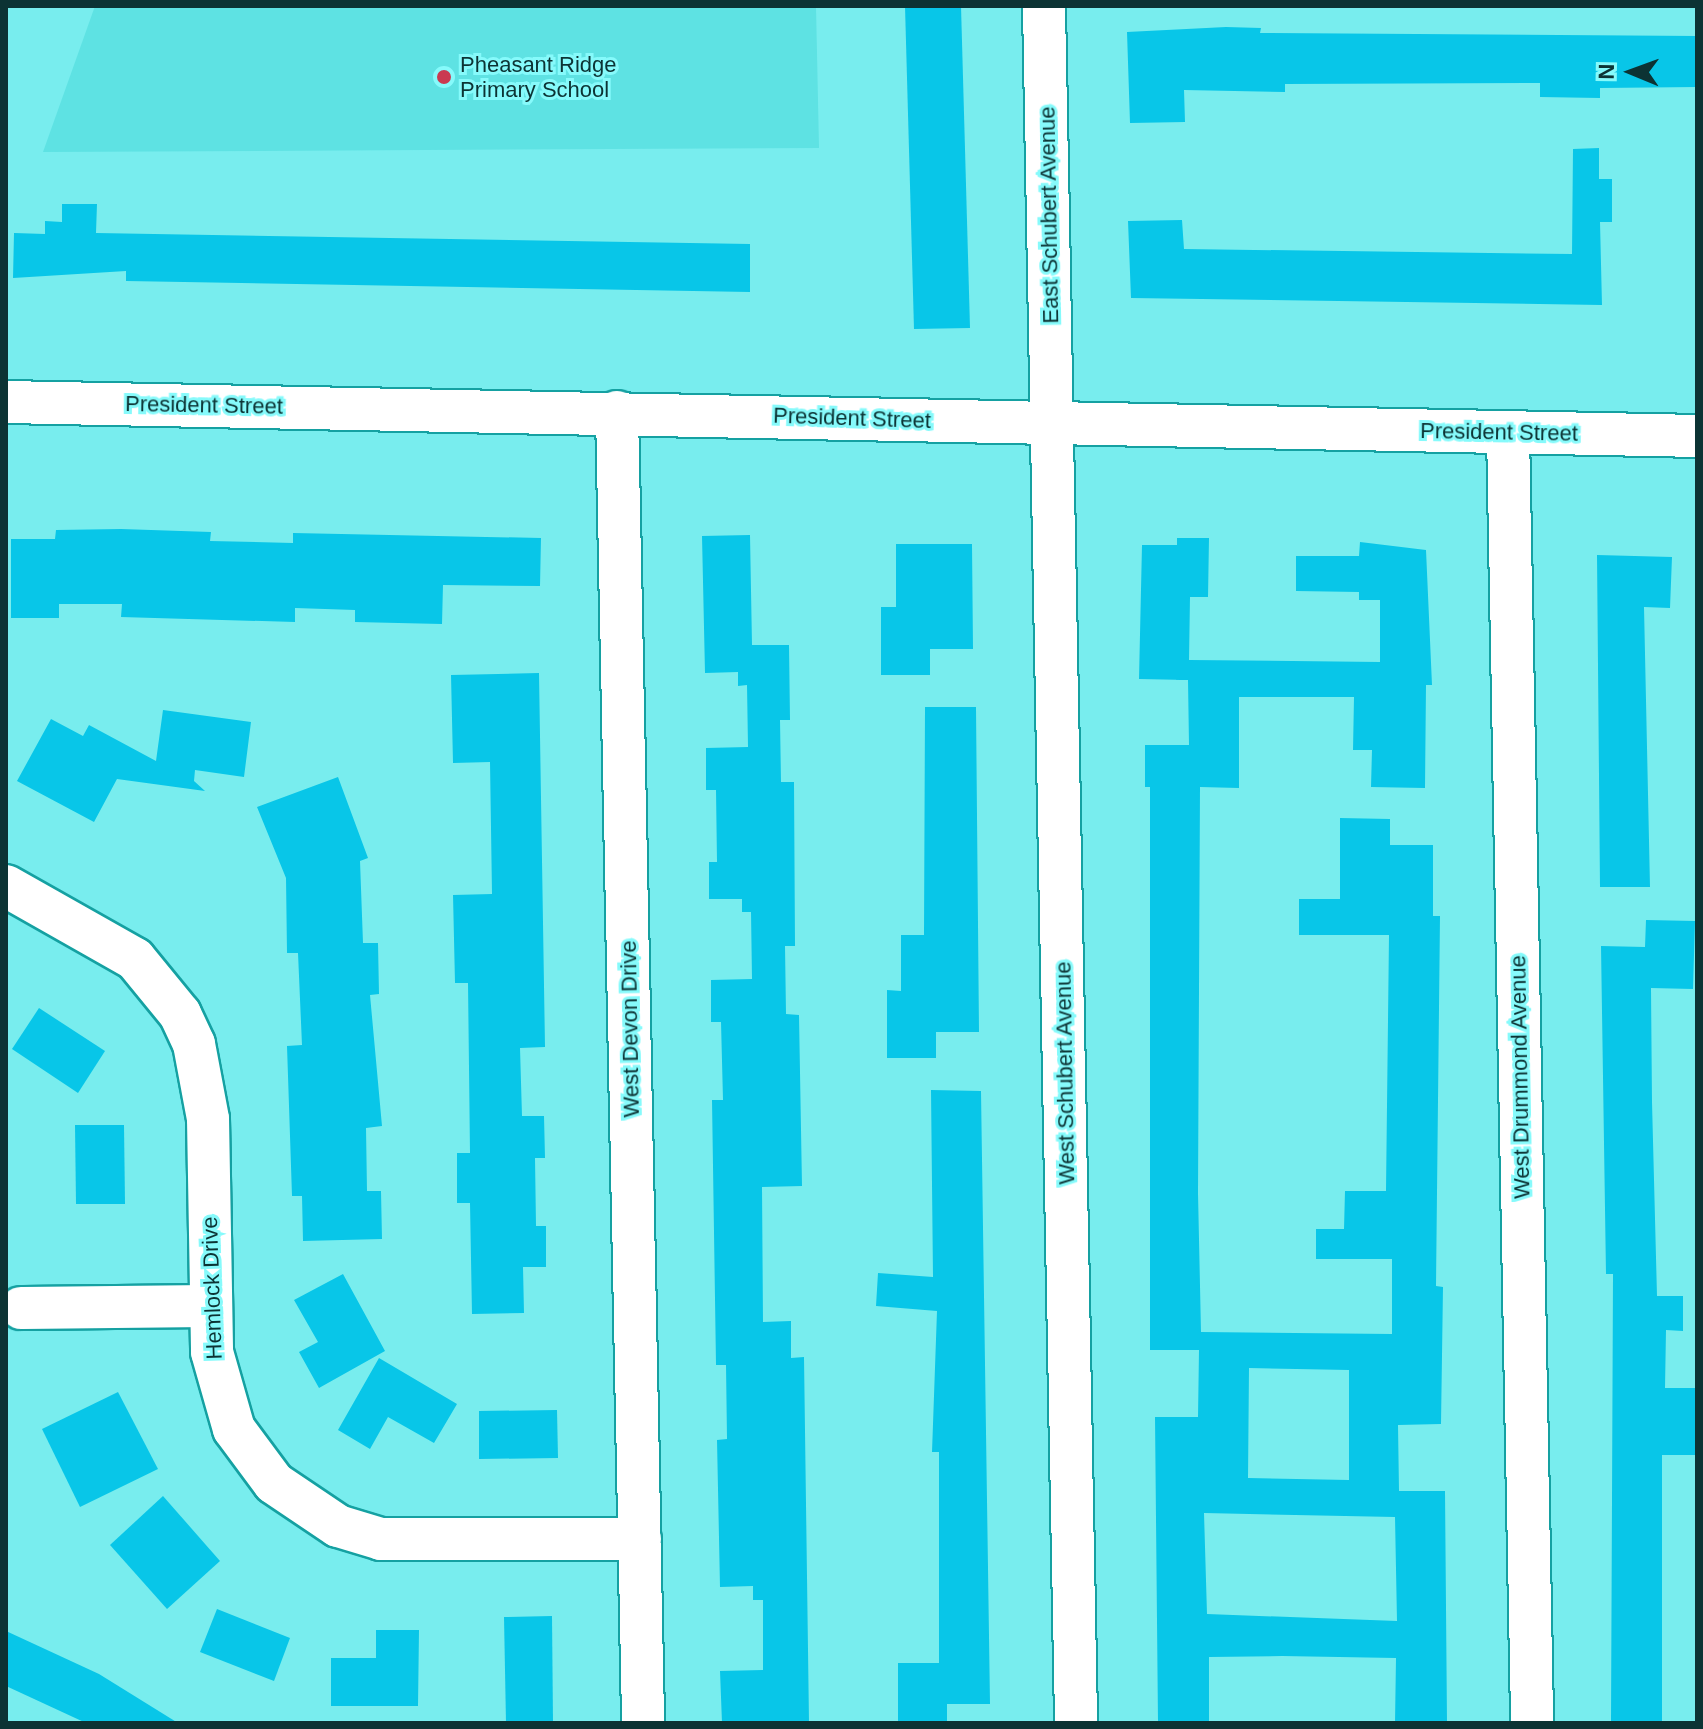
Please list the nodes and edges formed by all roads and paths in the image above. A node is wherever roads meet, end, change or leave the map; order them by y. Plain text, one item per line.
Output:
1 (1044, 6) edge
2 (6, 402) edge
3 (617, 412) junction
4 (1055, 424) junction
5 (1508, 432) junction
6 (1697, 436) edge
7 (6, 886) edge
8 (210, 1306) junction
9 (21, 1308) dead end
10 (640, 1539) junction
11 (643, 1723) edge
12 (1076, 1723) edge
13 (1532, 1723) edge

1 - 4 street, East Schubert Avenue
2 - 3 street, President Street
3 - 4 street, President Street
3 - 10 street, West Devon Drive
4 - 5 street, President Street
4 - 12 street, West Schubert Avenue
5 - 6 street, President Street
5 - 13 street, West Drummond Avenue
7 - 8 street, Hemlock Drive
8 - 9 street
8 - 10 street, Hemlock Drive
10 - 11 street, West Devon Drive

